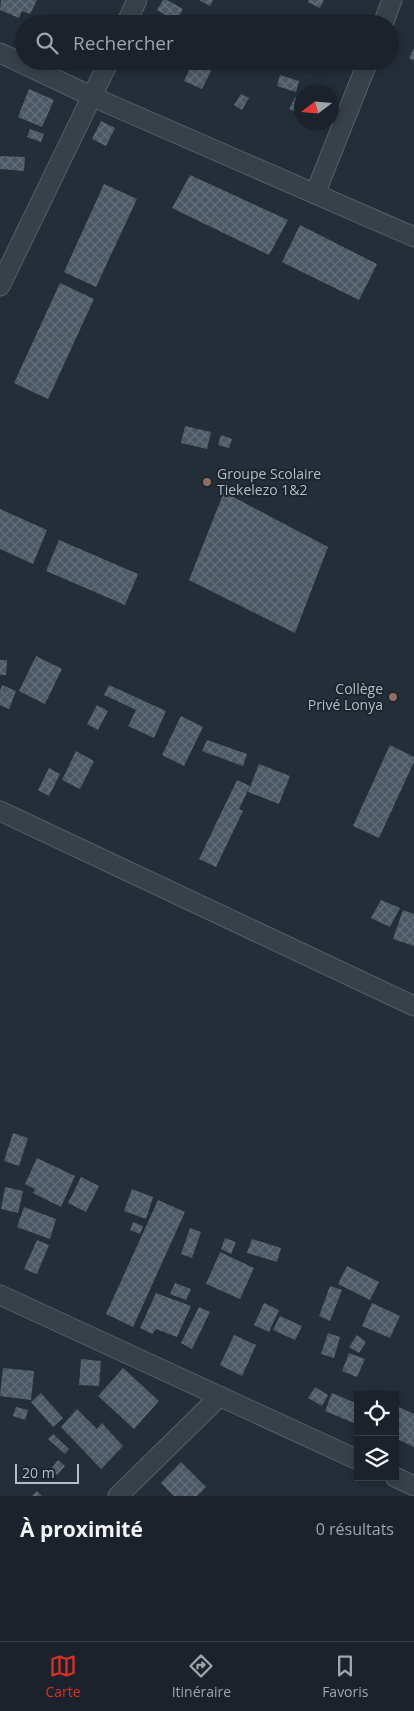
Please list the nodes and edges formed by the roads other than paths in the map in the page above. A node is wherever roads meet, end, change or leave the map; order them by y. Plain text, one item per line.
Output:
1 (137, 0) edge
2 (392, 0) edge
3 (130, 15) edge
4 (386, 15) edge
5 (0, 53) edge
6 (15, 60) edge
7 (36, 70) edge
8 (105, 70) edge
9 (364, 70) edge
10 (93, 97) junction
11 (315, 194) junction
12 (414, 237) edge
13 (0, 286) edge
14 (0, 811) edge
15 (414, 1006) edge
16 (0, 1295) edge
17 (220, 1396) junction
18 (354, 1458) edge
19 (399, 1479) edge
20 (414, 1486) edge
21 (118, 1496) edge

1 - 3 street
2 - 4 street
5 - 6 street
7 - 10 street
8 - 10 street
9 - 11 street
10 - 11 street
10 - 13 street
11 - 12 street
14 - 15 street
16 - 17 street
17 - 18 street
17 - 21 street
19 - 20 street

